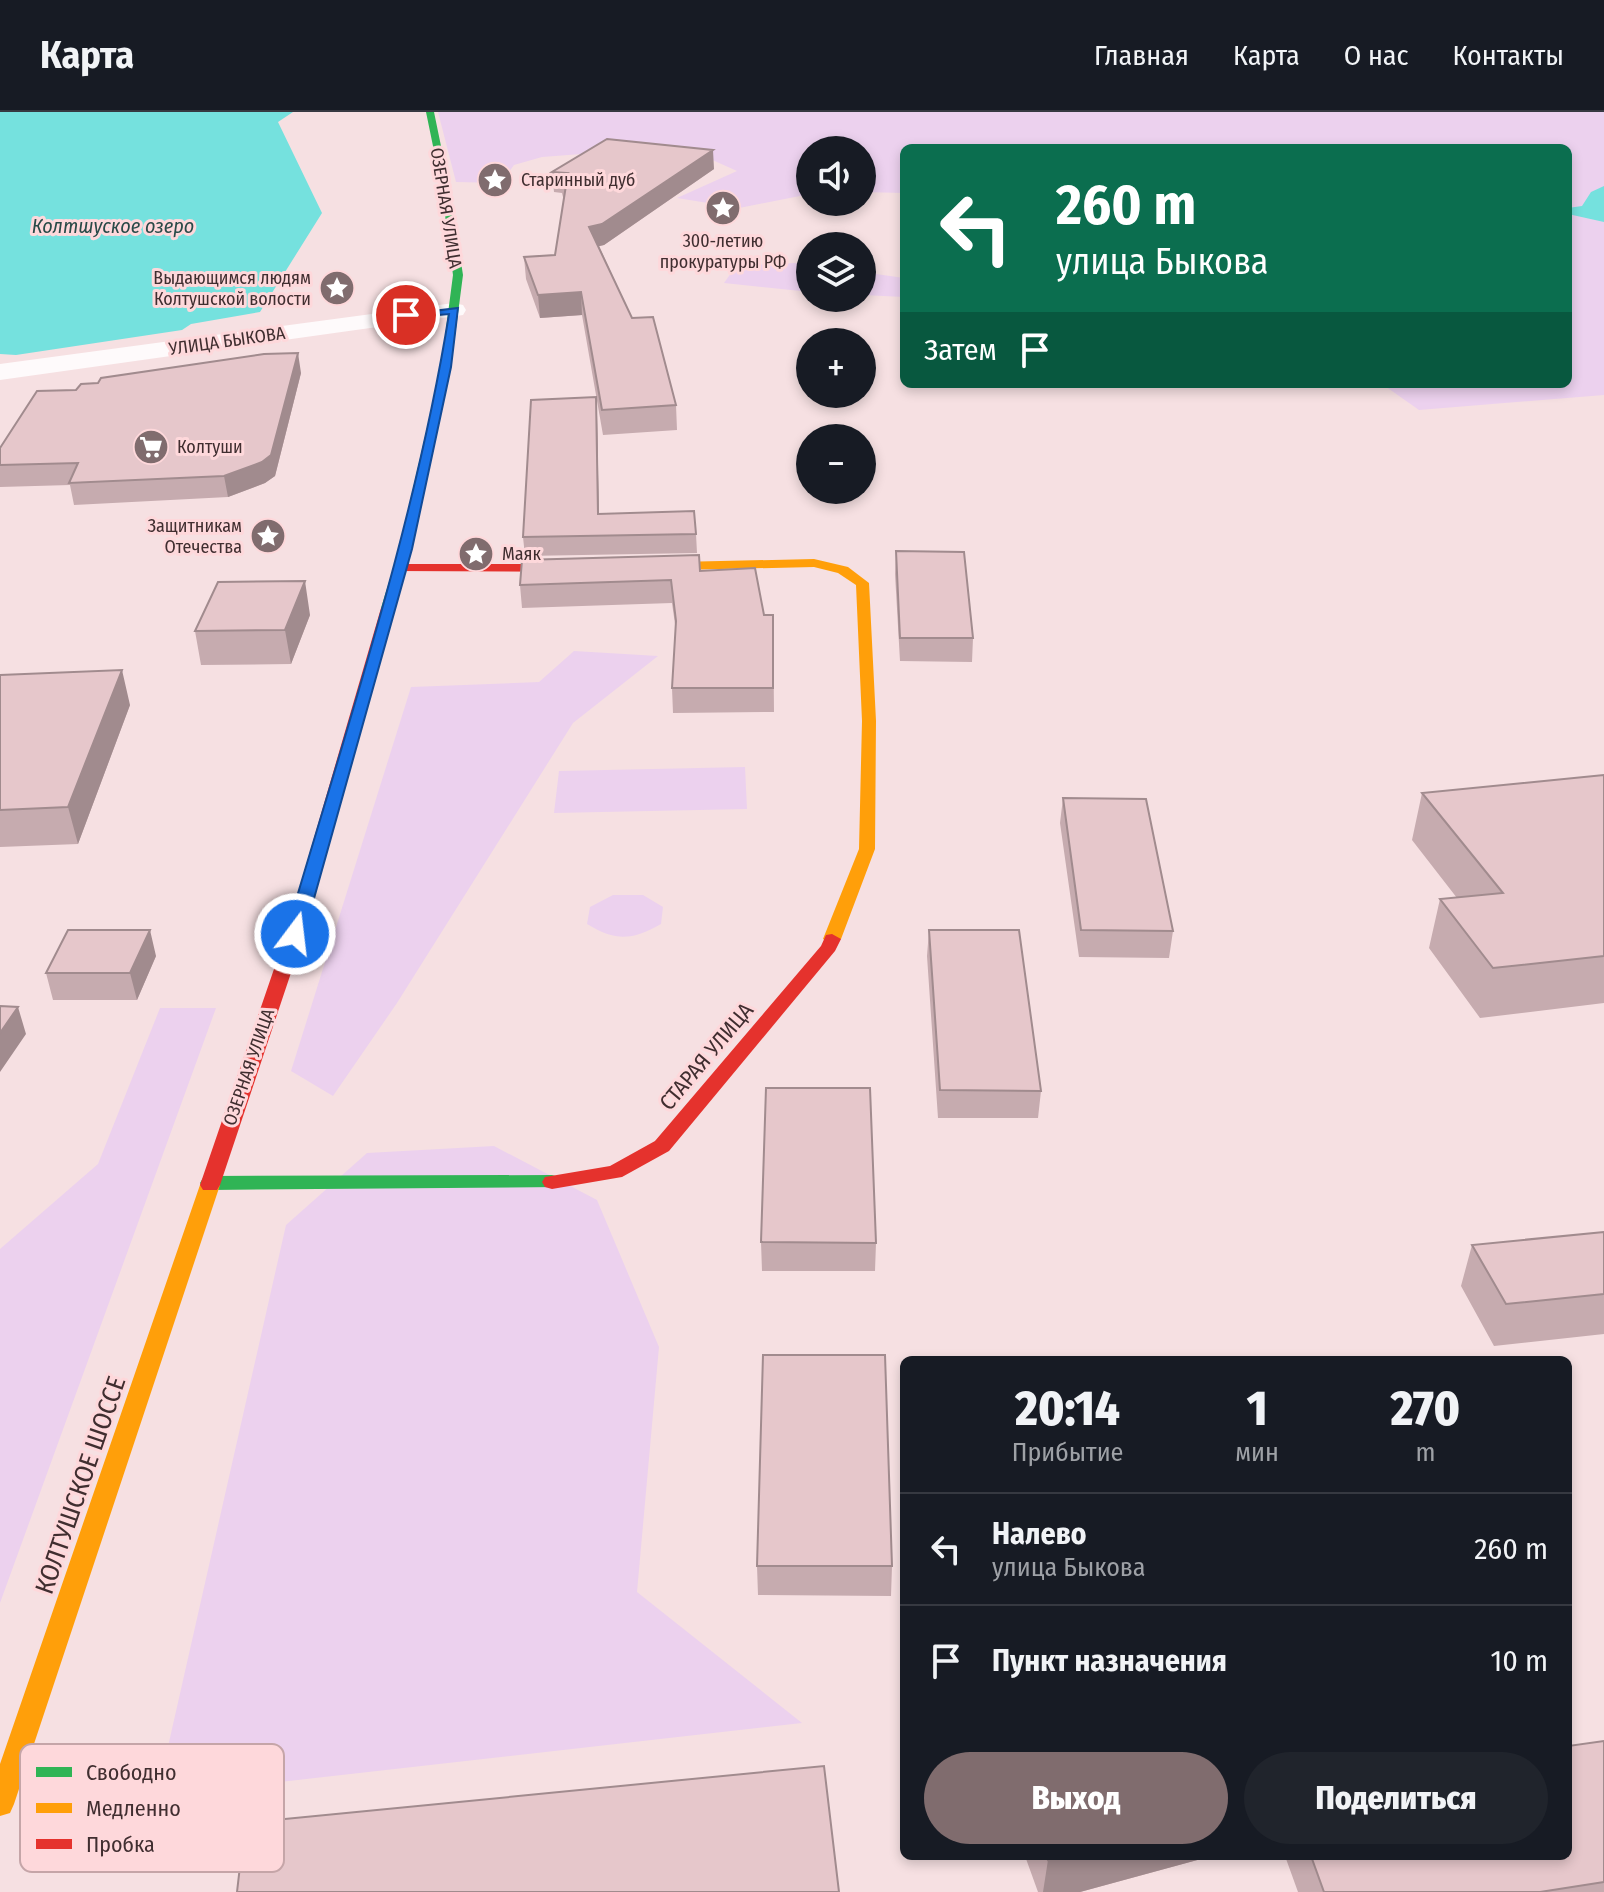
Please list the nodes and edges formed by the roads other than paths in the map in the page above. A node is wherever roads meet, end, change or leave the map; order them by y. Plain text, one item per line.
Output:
1 (430, 112) edge
2 (454, 310) junction
3 (0, 372) edge
4 (400, 568) junction
5 (210, 1183) junction
6 (20, 1744) edge
7 (20, 1745) edge
8 (0, 1804) edge

1 - 2 main road, ОЗЕРНАЯ УЛИЦА
2 - 3 street, УЛИЦА БЫКОВА
2 - 4 main road, ОЗЕРНАЯ УЛИЦА
4 - 5 main road, ОЗЕРНАЯ УЛИЦА
4 - 5 main road, СТАРАЯ УЛИЦА
5 - 6 main road, КОЛТУШСКОЕ ШОССЕ
7 - 8 main road, КОЛТУШСКОЕ ШОССЕ

